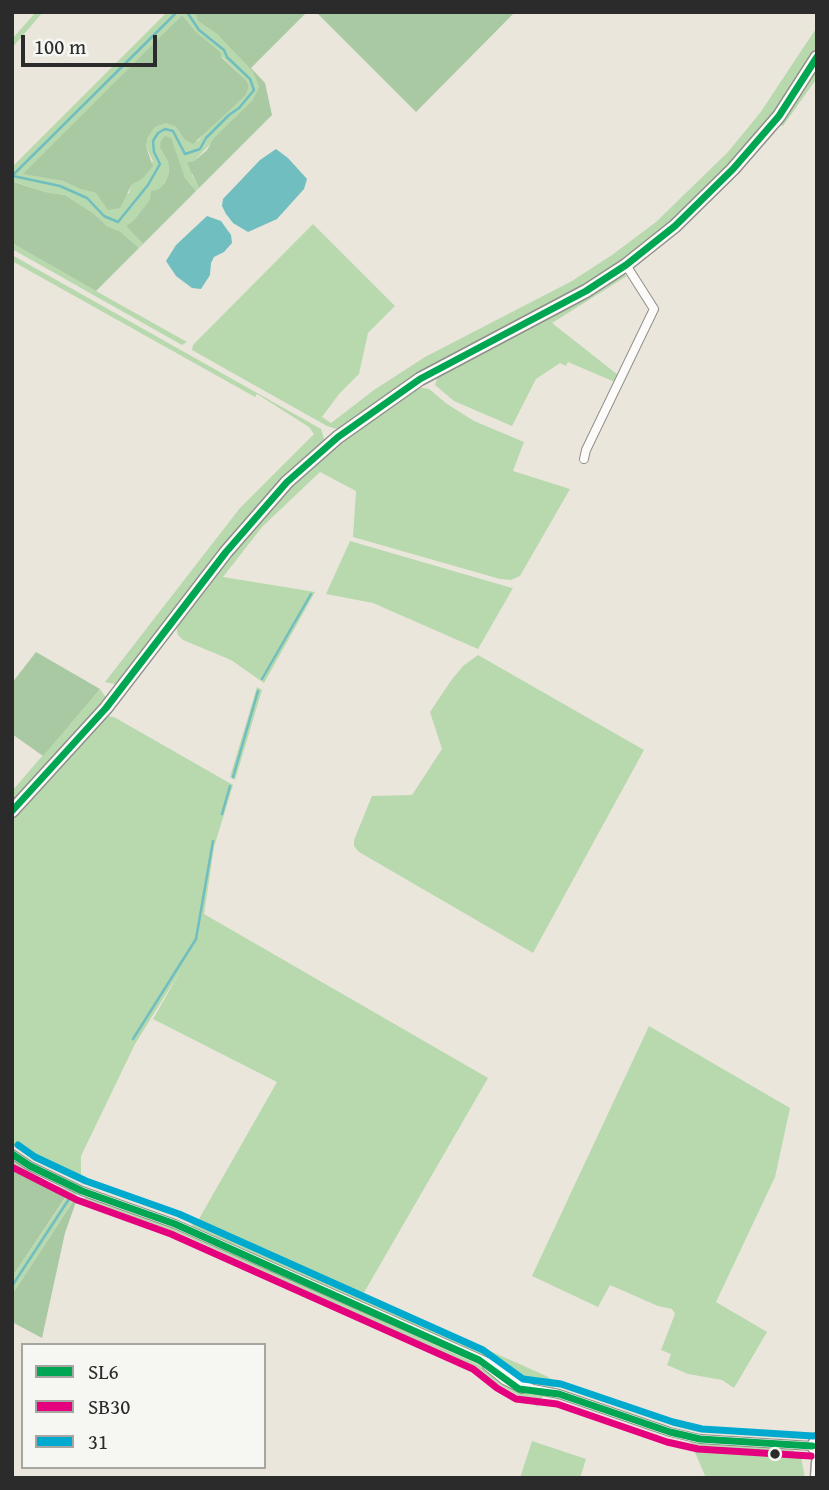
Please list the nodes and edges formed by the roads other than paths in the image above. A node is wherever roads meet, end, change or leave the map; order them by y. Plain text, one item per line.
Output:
1 (817, 57) edge
2 (626, 265) junction
3 (584, 459) dead end
4 (12, 811) edge
5 (12, 1154) edge
6 (815, 1446) edge
7 (817, 1462) edge
8 (816, 1478) edge

1 - 2 main road
2 - 3 street
2 - 4 main road
5 - 6 street
7 - 8 street

